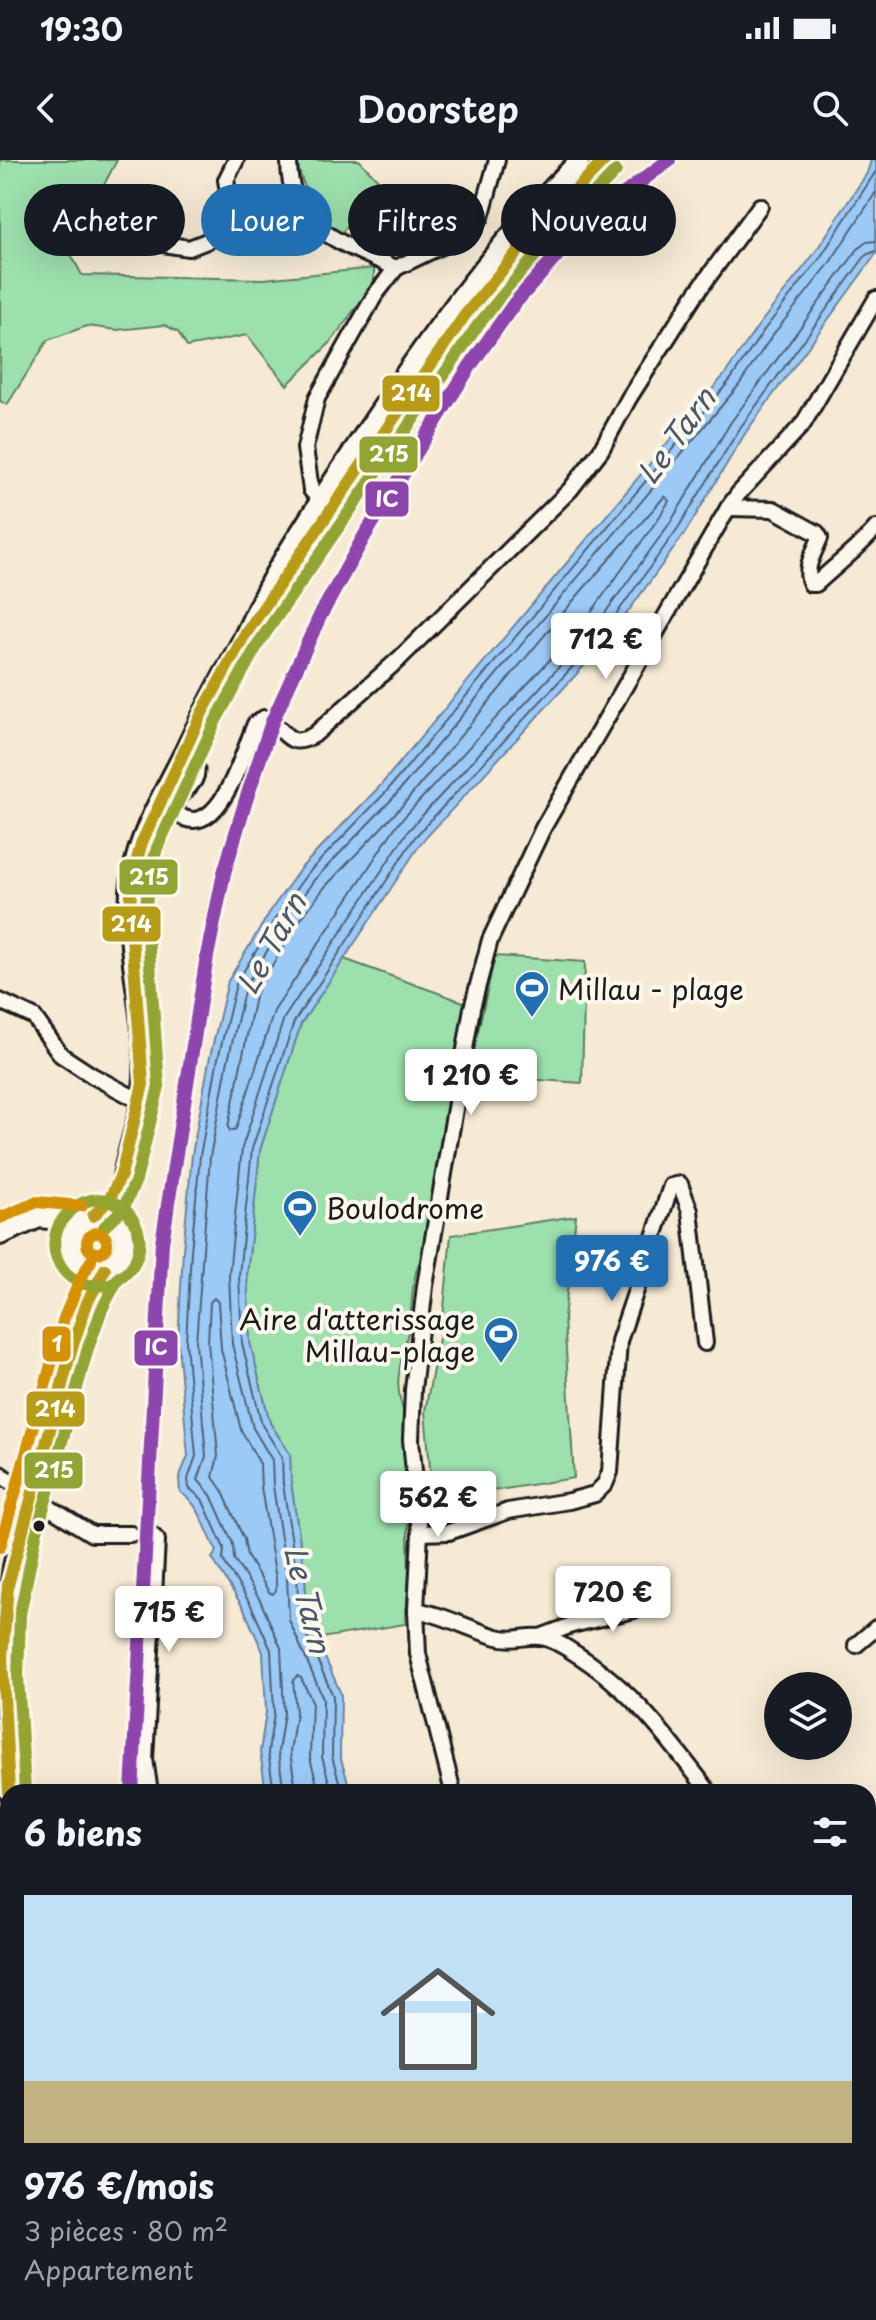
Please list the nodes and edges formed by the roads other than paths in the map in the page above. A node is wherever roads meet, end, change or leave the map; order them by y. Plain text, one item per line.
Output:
1 (236, 160) edge
2 (289, 160) edge
3 (497, 160) edge
4 (580, 160) edge
5 (605, 160) edge
6 (760, 206) dead end
7 (185, 247) edge
8 (396, 268) junction
9 (876, 299) edge
10 (321, 500) junction
11 (728, 508) junction
12 (876, 528) edge
13 (181, 758) junction
14 (0, 1001) edge
15 (140, 1101) junction
16 (121, 1175) junction
17 (86, 1219) junction
18 (28, 1223) junction
19 (122, 1231) junction
20 (0, 1235) edge
21 (70, 1242) junction
22 (81, 1265) junction
23 (105, 1269) junction
24 (78, 1329) junction
25 (705, 1343) dead end
26 (0, 1474) edge
27 (32, 1497) junction
28 (420, 1533) junction
29 (0, 1534) edge
30 (131, 1534) dead end
31 (152, 1535) dead end
32 (20, 1540) junction
33 (632, 1595) dead end
34 (416, 1610) junction
35 (876, 1628) edge
36 (540, 1637) junction
37 (856, 1645) dead end
38 (9, 1784) edge
39 (149, 1784) edge
40 (451, 1784) edge
41 (703, 1784) edge

1 - 7 street
2 - 8 street
3 - 8 street
4 - 10 main road
5 - 10 main road
6 - 13 street
8 - 10 street
9 - 11 street
10 - 13 main road
11 - 12 street
11 - 28 street
13 - 15 main road
14 - 15 street
15 - 16 main road
16 - 17 main road
16 - 19 main road
17 - 18 main road
17 - 19 main road
17 - 21 main road
18 - 20 main road
18 - 21 main road
19 - 23 main road
21 - 22 main road
22 - 23 main road
22 - 24 main road
23 - 24 main road
24 - 27 main road
25 - 28 street
26 - 27 street
27 - 30 street
27 - 32 main road
28 - 34 street
29 - 32 street
31 - 39 street
32 - 38 main road
33 - 36 street
34 - 36 street
34 - 40 street
35 - 37 street
36 - 41 street

